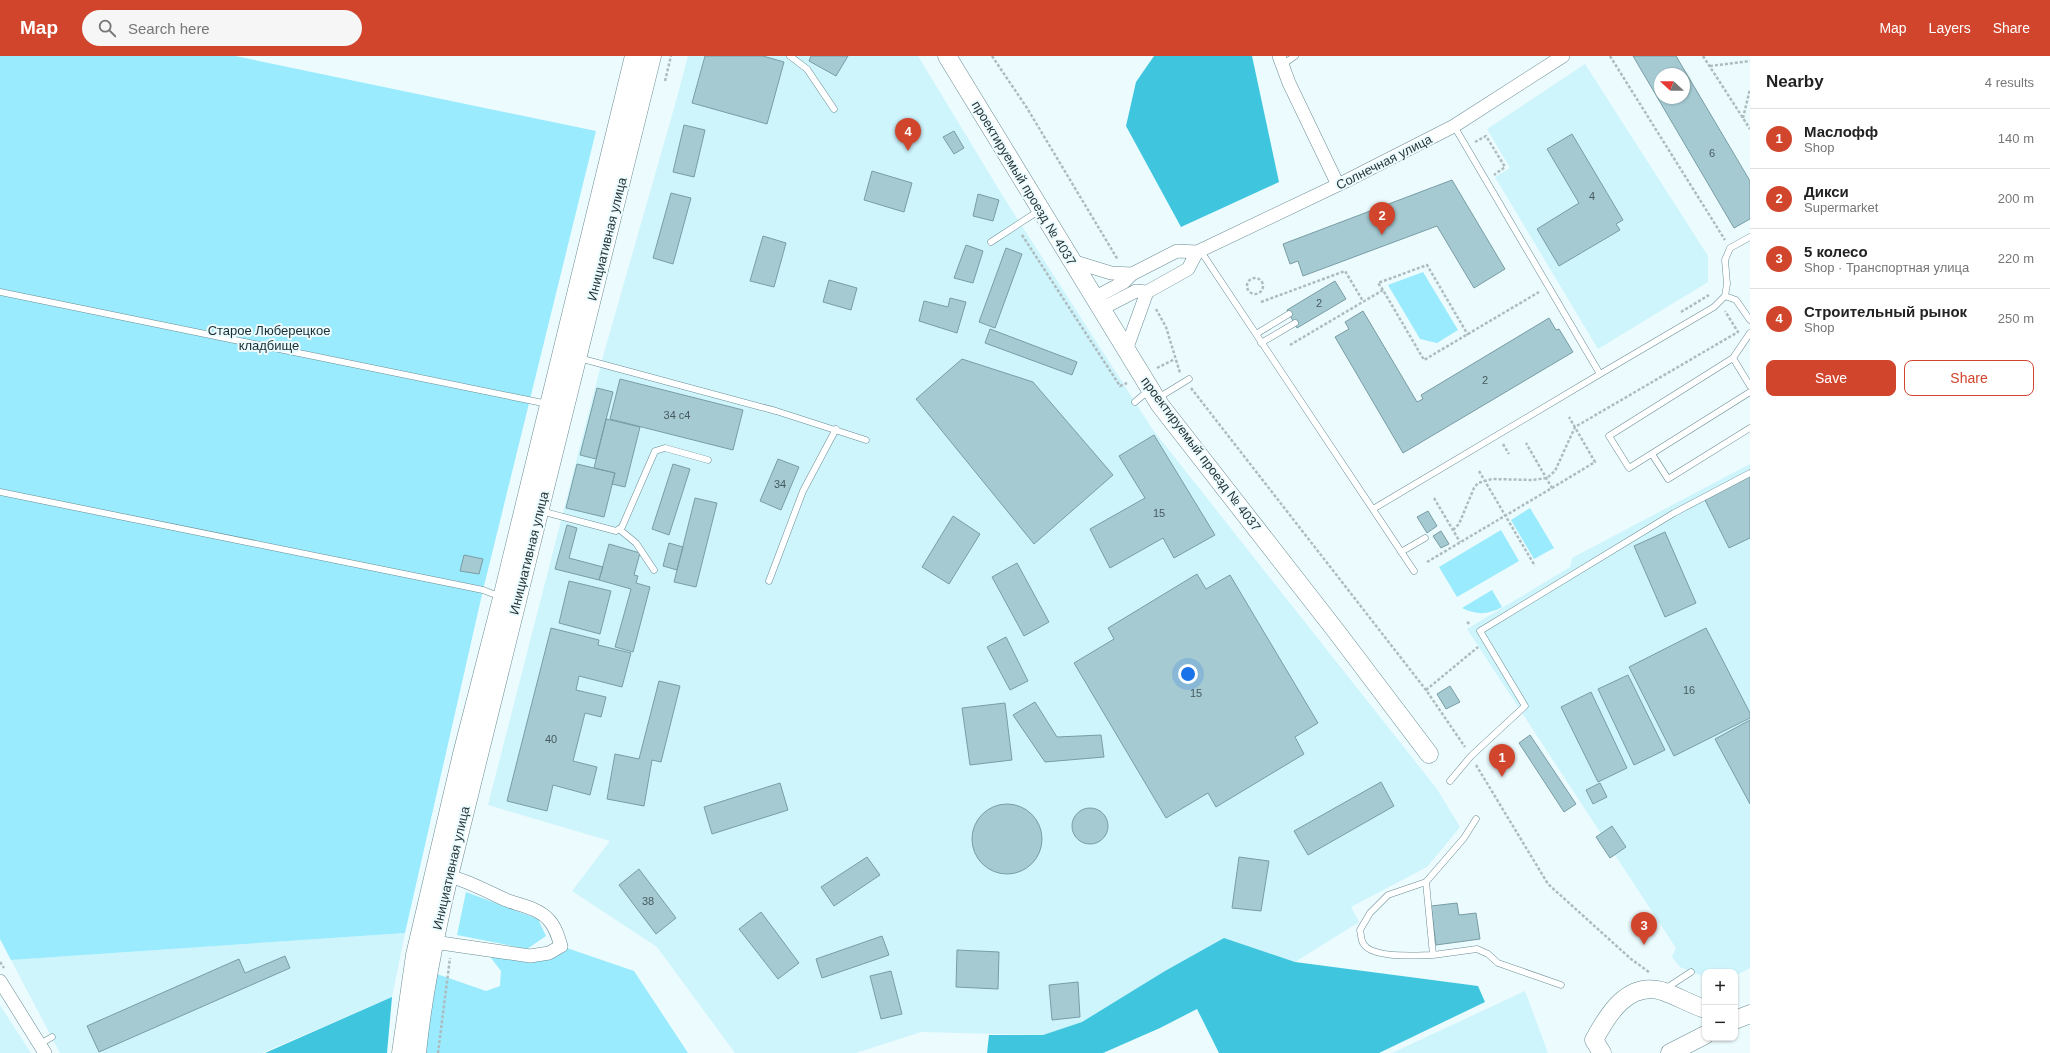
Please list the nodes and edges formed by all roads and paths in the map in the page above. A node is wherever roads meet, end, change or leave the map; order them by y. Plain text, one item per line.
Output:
1 (634, 56) edge
2 (652, 56) edge
3 (790, 56) edge
4 (947, 56) edge
5 (992, 56) edge
6 (1295, 56) edge
7 (1563, 56) edge
8 (1610, 56) edge
9 (1703, 56) edge
10 (1281, 61) edge
11 (1750, 61) edge
12 (1710, 66) junction
13 (1750, 89) edge
14 (834, 109) dead end
15 (1743, 118) junction
16 (1454, 126) junction
17 (1750, 129) edge
18 (1463, 142) junction
19 (1492, 179) dead end
20 (1338, 185) junction
21 (1040, 210) junction
22 (1016, 226) junction
23 (1731, 236) dead end
24 (1750, 236) edge
25 (1725, 240) junction
26 (991, 242) dead end
27 (1720, 245) dead end
28 (1730, 248) junction
29 (1199, 251) junction
30 (1072, 261) junction
31 (1118, 261) dead end
32 (1132, 274) junction
33 (1262, 281) joint
34 (1383, 290) junction
35 (0, 292) edge
36 (1146, 292) junction
37 (1534, 295) dead end
38 (1725, 296) junction
39 (1261, 302) dead end
40 (1364, 302) junction
41 (1719, 302) junction
42 (1098, 304) junction
43 (1156, 308) dead end
44 (1289, 314) dead end
45 (1674, 316) dead end
46 (1750, 320) edge
47 (1295, 323) dead end
48 (1750, 333) edge
49 (1256, 334) junction
50 (1468, 334) junction
51 (1261, 343) junction
52 (1290, 345) dead end
53 (1126, 350) junction
54 (577, 357) junction
55 (1733, 358) junction
56 (1600, 374) junction
57 (1188, 380) junction
58 (1120, 386) dead end
59 (1750, 386) edge
60 (1750, 392) edge
61 (1153, 394) junction
62 (1135, 402) dead end
63 (549, 404) junction
64 (1569, 417) dead end
65 (1575, 427) junction
66 (1750, 428) edge
67 (836, 429) junction
68 (866, 440) dead end
69 (1501, 440) dead end
70 (1526, 443) dead end
71 (1508, 454) dead end
72 (1652, 454) junction
73 (708, 460) dead end
74 (1479, 471) dead end
75 (1750, 473) edge
76 (1546, 478) junction
77 (1484, 480) junction
78 (1552, 488) junction
79 (0, 492) edge
80 (1434, 498) dead end
81 (1372, 509) junction
82 (539, 511) junction
83 (1505, 515) junction
84 (619, 529) junction
85 (1453, 530) junction
86 (1425, 538) dead end
87 (1460, 542) junction
88 (1401, 552) junction
89 (1427, 562) dead end
90 (1535, 566) dead end
91 (654, 570) dead end
92 (1414, 571) dead end
93 (769, 581) dead end
94 (502, 598) junction
95 (1486, 641) junction
96 (1426, 690) junction
97 (1429, 754) dead end
98 (1471, 756) junction
99 (1450, 781) dead end
100 (1476, 819) dead end
101 (442, 874) junction
102 (1426, 882) junction
103 (426, 941) junction
104 (1433, 955) junction
105 (1691, 972) dead end
106 (0, 981) edge
107 (1561, 985) dead end
108 (1665, 989) junction
109 (1702, 1008) edge
110 (52, 1037) dead end
111 (1702, 1037) edge
112 (1598, 1046) edge
113 (42, 1048) edge
114 (401, 1053) edge
115 (417, 1053) edge
116 (1670, 1053) edge

1 - 63 main road, Инициативная улица
2 - 54 main road, Инициативная улица
3 - 14 lane
4 - 21 main road, проектируемый проезд № 4037
5 - 31 path
6 - 10 lane
7 - 16 street, Солнечная улица
8 - 25 path
9 - 12 path
10 - 20 street
11 - 12 path
12 - 15 path
13 - 15 path
15 - 17 path
16 - 18 lane
16 - 20 street, Солнечная улица
18 - 19 path
18 - 56 lane
20 - 29 street, Солнечная улица
21 - 22 lane
21 - 30 main road, проектируемый проезд № 4037
22 - 26 lane
22 - 58 path
23 - 25 path
24 - 28 lane
25 - 27 path
25 - 28 path
28 - 38 lane
29 - 32 street
29 - 36 street
29 - 49 lane
30 - 32 street
30 - 42 main road, проектируемый проезд № 4037
32 - 42 street
33 - 33 path
34 - 40 path
34 - 50 path
34 - 50 path
35 - 63 lane
36 - 42 street
36 - 53 street
37 - 50 path
38 - 41 lane
38 - 46 lane
39 - 40 path
40 - 52 path
41 - 45 path
41 - 56 lane
41 - 65 path
42 - 53 main road, проектируемый проезд № 4037
43 - 57 path
44 - 49 lane
47 - 51 lane
48 - 55 lane
49 - 51 lane
51 - 81 lane
53 - 61 main road, проектируемый проезд № 4037
54 - 67 lane
54 - 82 main road, Инициативная улица
55 - 59 lane
55 - 72 lane
56 - 81 lane
57 - 61 lane
57 - 96 path
60 - 72 lane
61 - 62 lane
61 - 97 main road, проектируемый проезд № 4037
63 - 94 main road, Инициативная улица
64 - 65 path
65 - 76 path
65 - 78 path
66 - 72 lane
67 - 68 lane
67 - 93 lane
69 - 71 path
70 - 76 path
73 - 84 lane
74 - 77 path
75 - 95 lane
76 - 77 path
76 - 78 path
77 - 83 path
77 - 85 path
78 - 83 path
79 - 94 lane
80 - 85 path
81 - 88 lane
82 - 84 lane
82 - 101 main road, Инициативная улица
83 - 87 path
83 - 90 path
84 - 91 lane
85 - 87 path
86 - 88 lane
87 - 89 path
88 - 92 lane
94 - 101 main road, Инициативная улица
95 - 96 path
95 - 98 lane
96 - 98 path
98 - 99 lane
98 - 108 path
100 - 102 lane
101 - 103 main road, Инициативная улица
101 - 103 street
102 - 104 lane
102 - 104 lane
103 - 114 main road, Инициативная улица
103 - 115 main road, Инициативная улица
104 - 107 lane
105 - 108 lane
106 - 113 street
108 - 109 main road
108 - 112 main road
110 - 113 lane
111 - 116 main road

